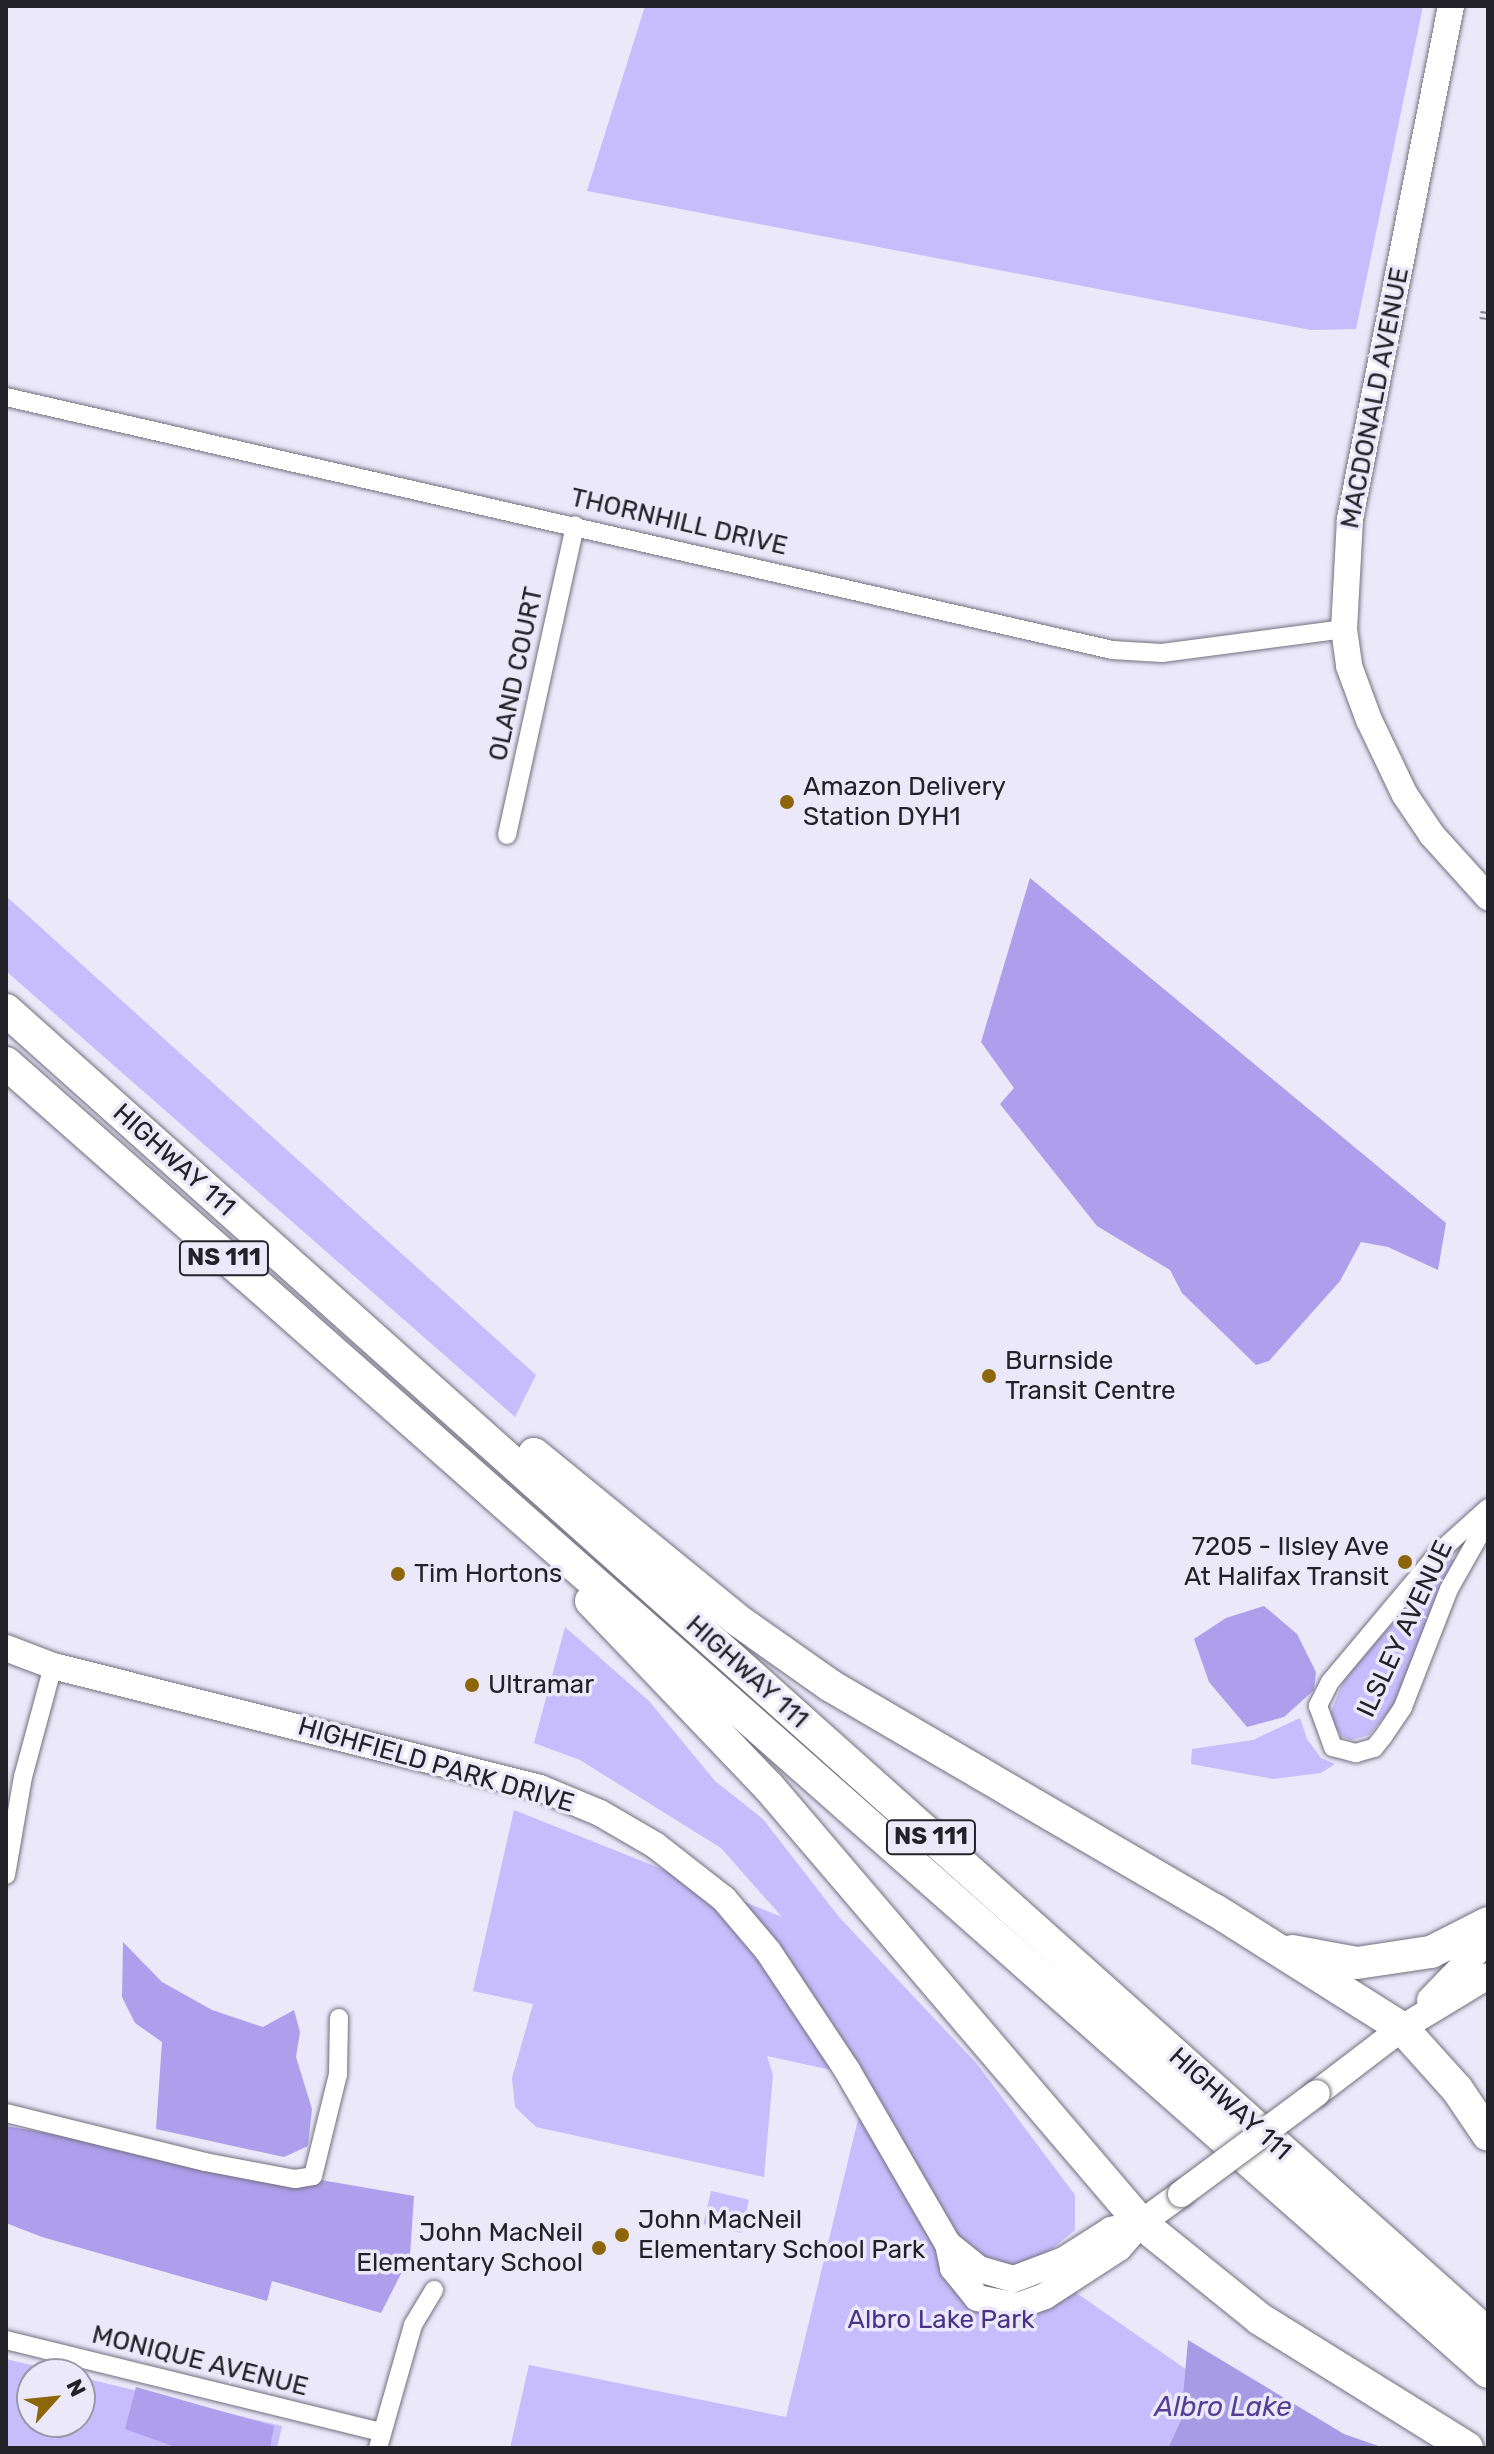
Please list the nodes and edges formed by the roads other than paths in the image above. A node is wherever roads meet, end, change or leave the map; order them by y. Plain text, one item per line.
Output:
1 (1451, 6) edge
2 (6, 397) edge
3 (575, 525) junction
4 (1344, 629) junction
5 (507, 835) dead end
6 (1488, 897) edge
7 (6, 1010) edge
8 (6, 1063) edge
9 (376, 1339) junction
10 (446, 1448) junction
11 (1488, 1508) edge
12 (1488, 1520) edge
13 (6, 1648) edge
14 (53, 1666) junction
15 (6, 1875) edge
16 (1488, 1923) edge
17 (1488, 1940) edge
18 (1279, 1949) junction
19 (1488, 1976) edge
20 (339, 2018) dead end
21 (1402, 2028) junction
22 (6, 2113) edge
23 (1488, 2135) edge
24 (1141, 2223) junction
25 (434, 2290) dead end
26 (1488, 2334) edge
27 (6, 2340) edge
28 (1488, 2372) edge
29 (380, 2440) edge
30 (1467, 2448) edge

1 - 4 street, MACDONALD AVENUE
2 - 3 street, THORNHILL DRIVE
3 - 4 street, THORNHILL DRIVE
3 - 5 street, OLAND COURT
4 - 6 street, MACDONALD AVENUE
7 - 9 highway, HIGHWAY 111 / NS 111
8 - 10 highway, HIGHWAY 111 / NS 111
9 - 18 highway
9 - 26 highway, HIGHWAY 111 / NS 111
10 - 24 highway
10 - 28 highway, HIGHWAY 111 / NS 111
11 - 12 street, ILSLEY AVENUE
13 - 14 street, HIGHFIELD PARK DRIVE
14 - 15 street
14 - 24 street, HIGHFIELD PARK DRIVE
16 - 18 highway
17 - 21 street
18 - 21 highway
19 - 21 street
20 - 22 street
21 - 23 highway
21 - 24 street, HIGHFIELD PARK DRIVE, bridge
24 - 30 highway
25 - 29 street
27 - 29 street, MONIQUE AVENUE

